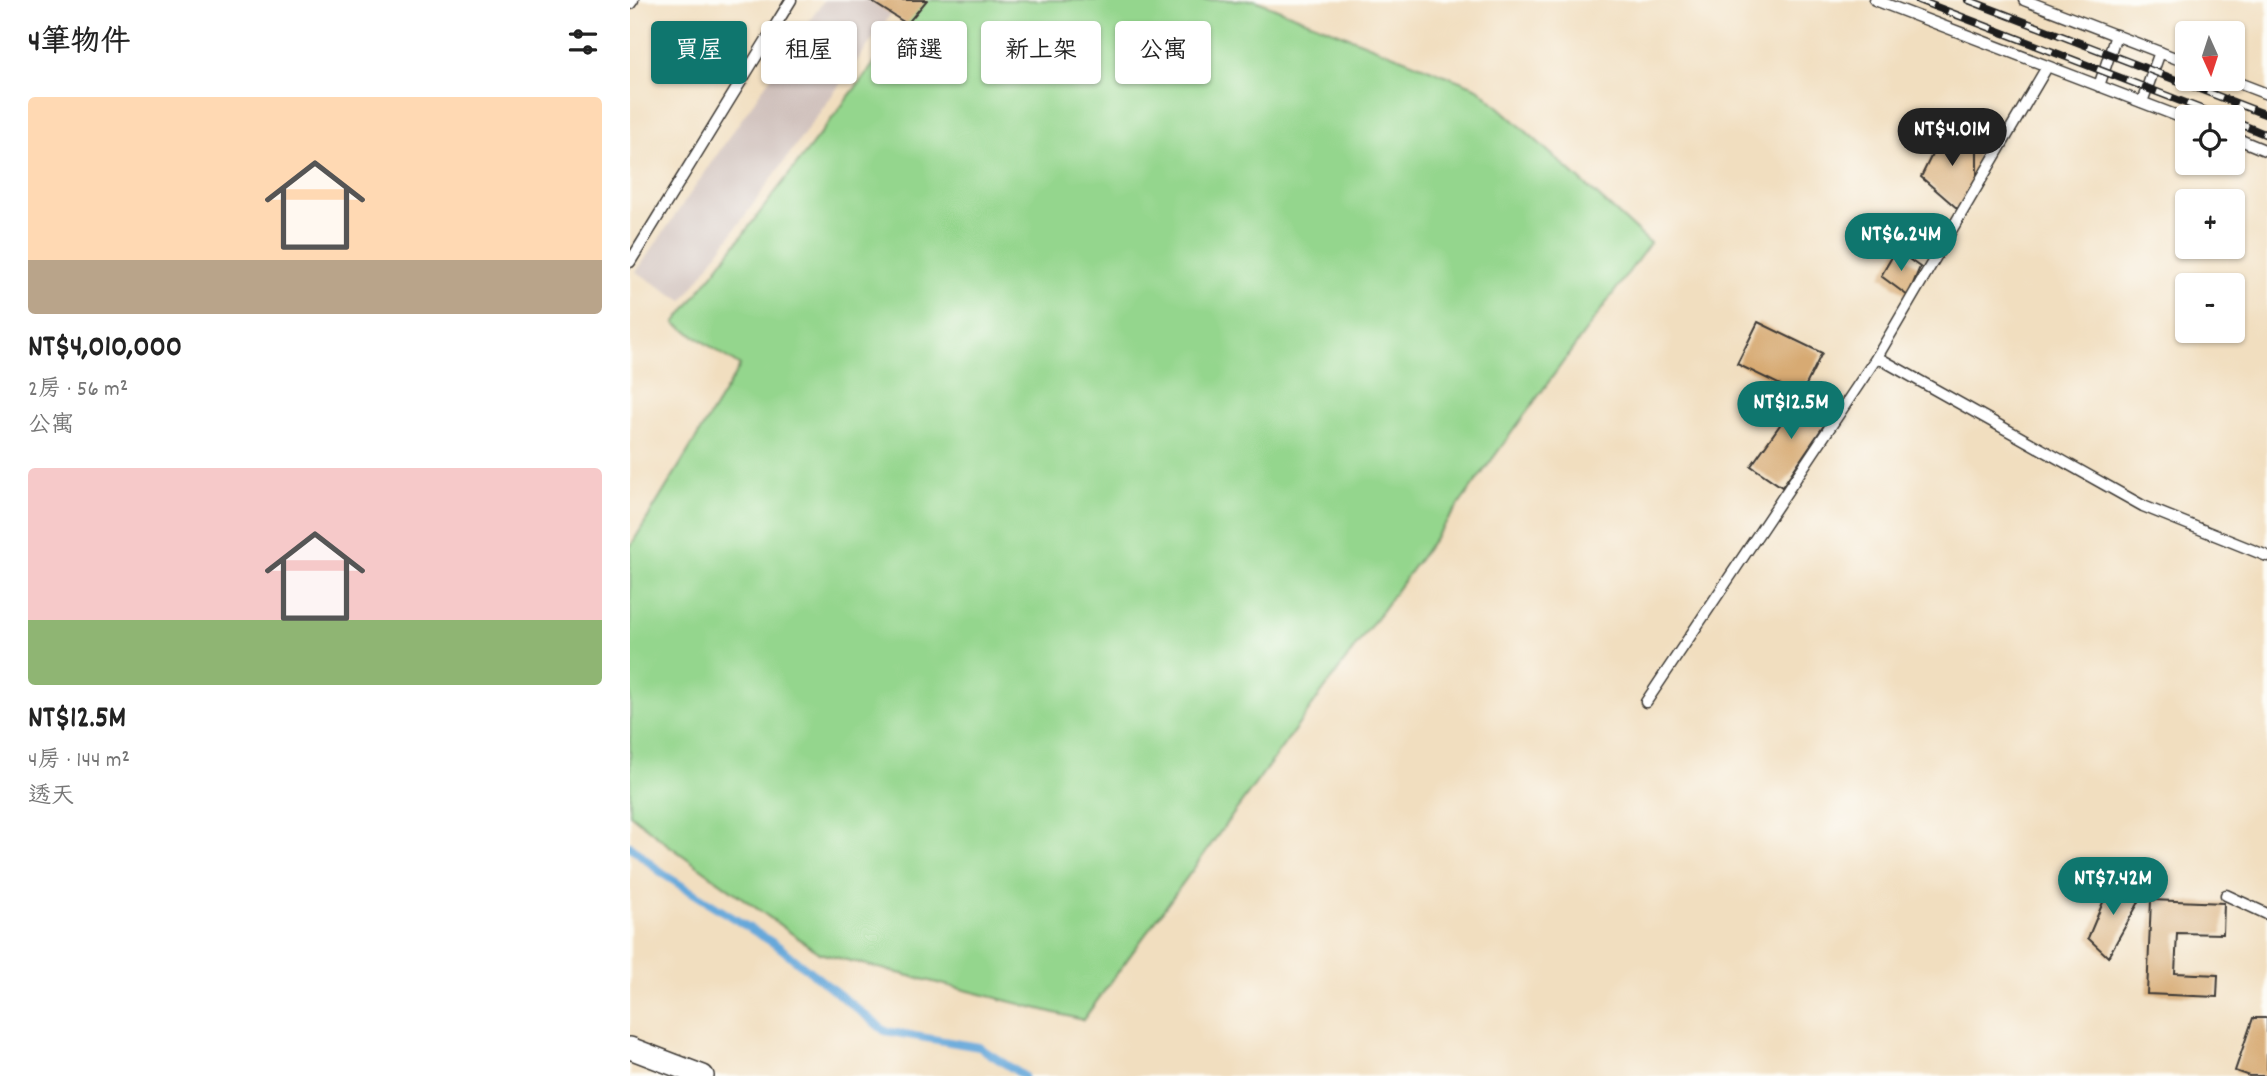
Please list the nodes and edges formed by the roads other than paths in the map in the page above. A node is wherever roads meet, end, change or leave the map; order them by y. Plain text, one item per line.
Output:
1 (791, 0) edge
2 (1875, 0) edge
3 (2024, 0) edge
4 (2116, 35) junction
5 (2160, 52) junction
6 (2175, 58) edge
7 (2046, 67) junction
8 (2099, 86) junction
9 (2245, 86) edge
10 (2267, 94) edge
11 (2142, 102) junction
12 (2175, 115) edge
13 (2245, 143) edge
14 (2267, 151) edge
15 (630, 262) edge
16 (1877, 357) junction
17 (2267, 556) edge
18 (1646, 702) dead end
19 (2226, 895) dead end
20 (2267, 914) edge
21 (630, 1048) edge
22 (703, 1076) edge

1 - 15 lane
2 - 7 lane
3 - 4 lane
4 - 5 lane
4 - 8 lane
5 - 6 lane
5 - 11 lane
7 - 8 lane
7 - 16 lane
8 - 11 lane
9 - 10 lane
11 - 12 lane
13 - 14 lane
16 - 17 lane
16 - 18 lane
19 - 20 lane
21 - 22 street

